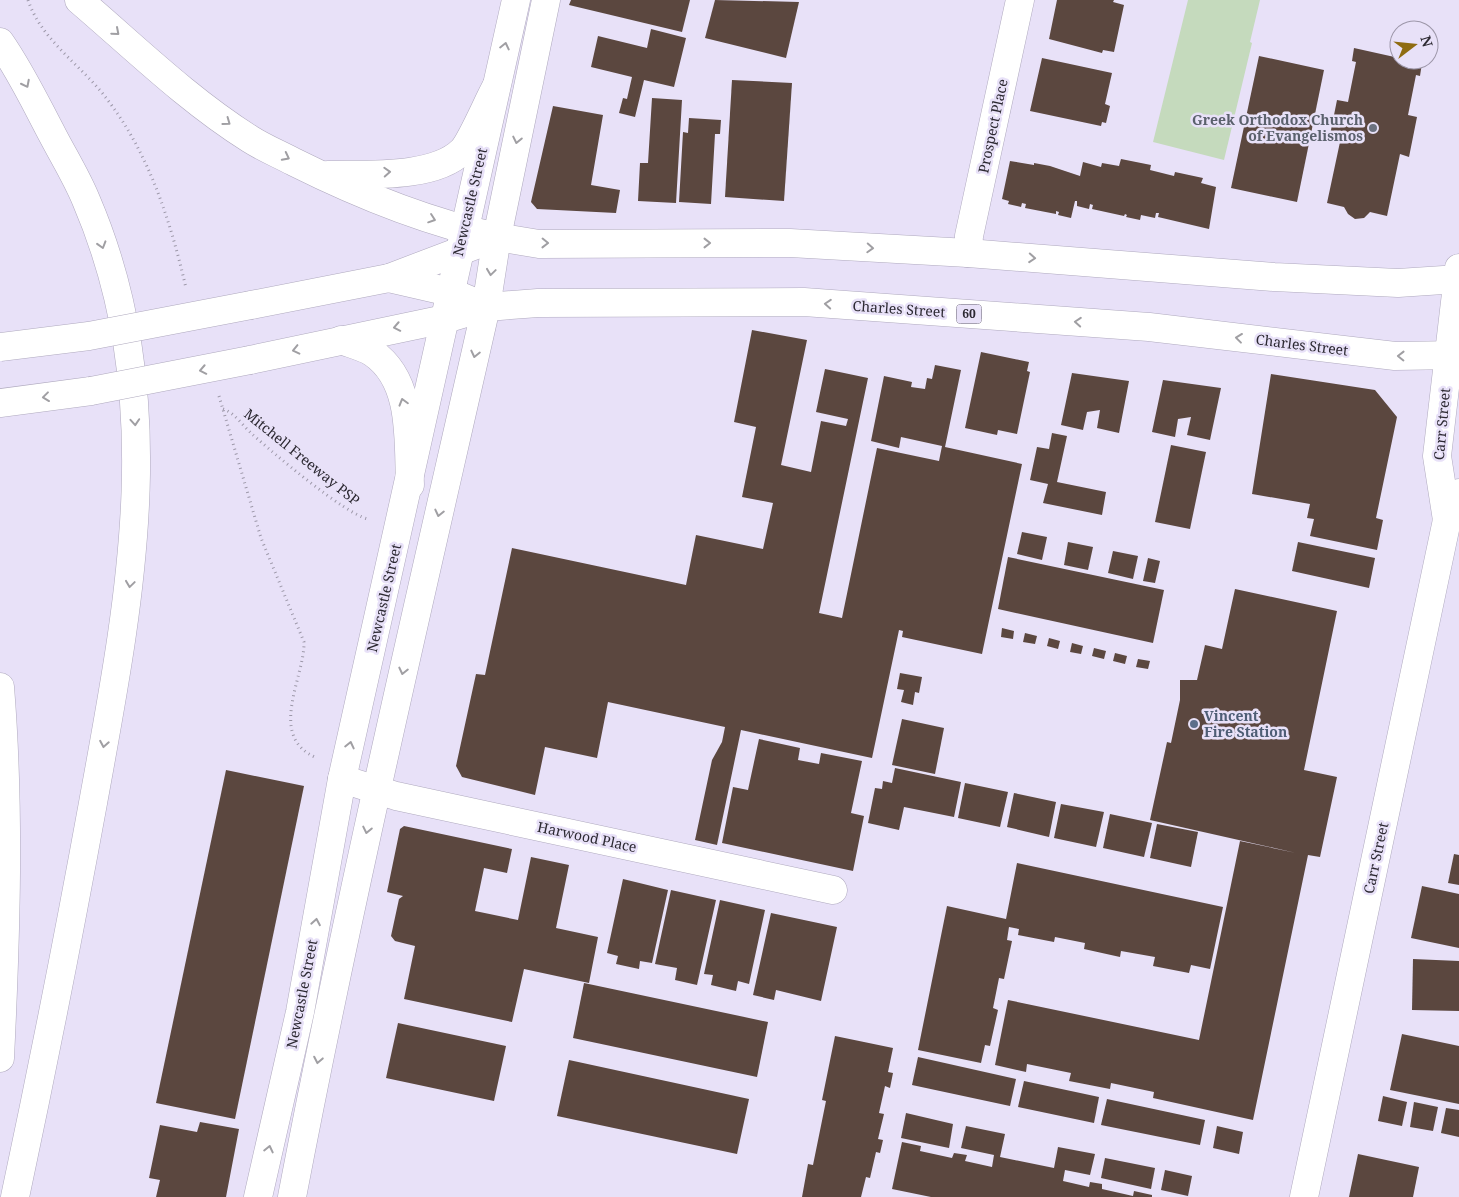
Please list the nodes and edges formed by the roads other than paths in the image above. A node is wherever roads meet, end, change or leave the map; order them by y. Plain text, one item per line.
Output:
1 (79, 0) edge
2 (516, 0) edge
3 (546, 0) edge
4 (1020, 0) edge
5 (0, 42) edge
6 (496, 87) junction
7 (321, 176) junction
8 (497, 237) junction
9 (461, 242) junction
10 (968, 253) junction
11 (1458, 276) edge
12 (389, 278) junction
13 (448, 305) junction
14 (486, 307) junction
15 (341, 340) junction
16 (0, 347) edge
17 (1454, 356) edge
18 (0, 403) edge
19 (410, 485) junction
20 (1459, 493) edge
21 (1448, 520) junction
22 (0, 687) edge
23 (342, 779) junction
24 (376, 790) junction
25 (833, 890) dead end
26 (0, 1058) edge
27 (15, 1197) edge
28 (258, 1197) edge
29 (292, 1197) edge
30 (1304, 1197) edge

1 -> 7 main road
6 -> 2 main road, Newcastle Street
3 -> 8 main road, Newcastle Street
4 - 10 main road, Prospect Place
5 -> 27 main road
7 -> 6 main road
6 - 9 main road, Newcastle Street
7 -> 9 main road
8 - 9 main road
8 -> 10 main road
8 -> 14 main road, Newcastle Street
9 - 12 main road
9 - 13 main road, Newcastle Street
10 -> 11 main road
11 - 17 main road, Carr Street
12 - 13 main road
12 - 16 main road, bridge
13 - 14 main road, Charles Street
13 -> 15 main road, Charles Street
13 - 19 main road, Newcastle Street
17 -> 14 main road, Charles Street / 60
14 -> 24 main road, Newcastle Street
15 -> 18 main road, Charles Street, bridge
19 -> 15 main road
17 - 21 main road, Carr Street
23 -> 19 main road, Newcastle Street
20 - 21 main road, Carr Street
21 - 30 main road, Carr Street
22 - 26 main road
23 - 24 main road, Harwood Place
28 -> 23 main road, Newcastle Street
24 - 25 main road, Harwood Place
24 -> 29 main road, Newcastle Street

